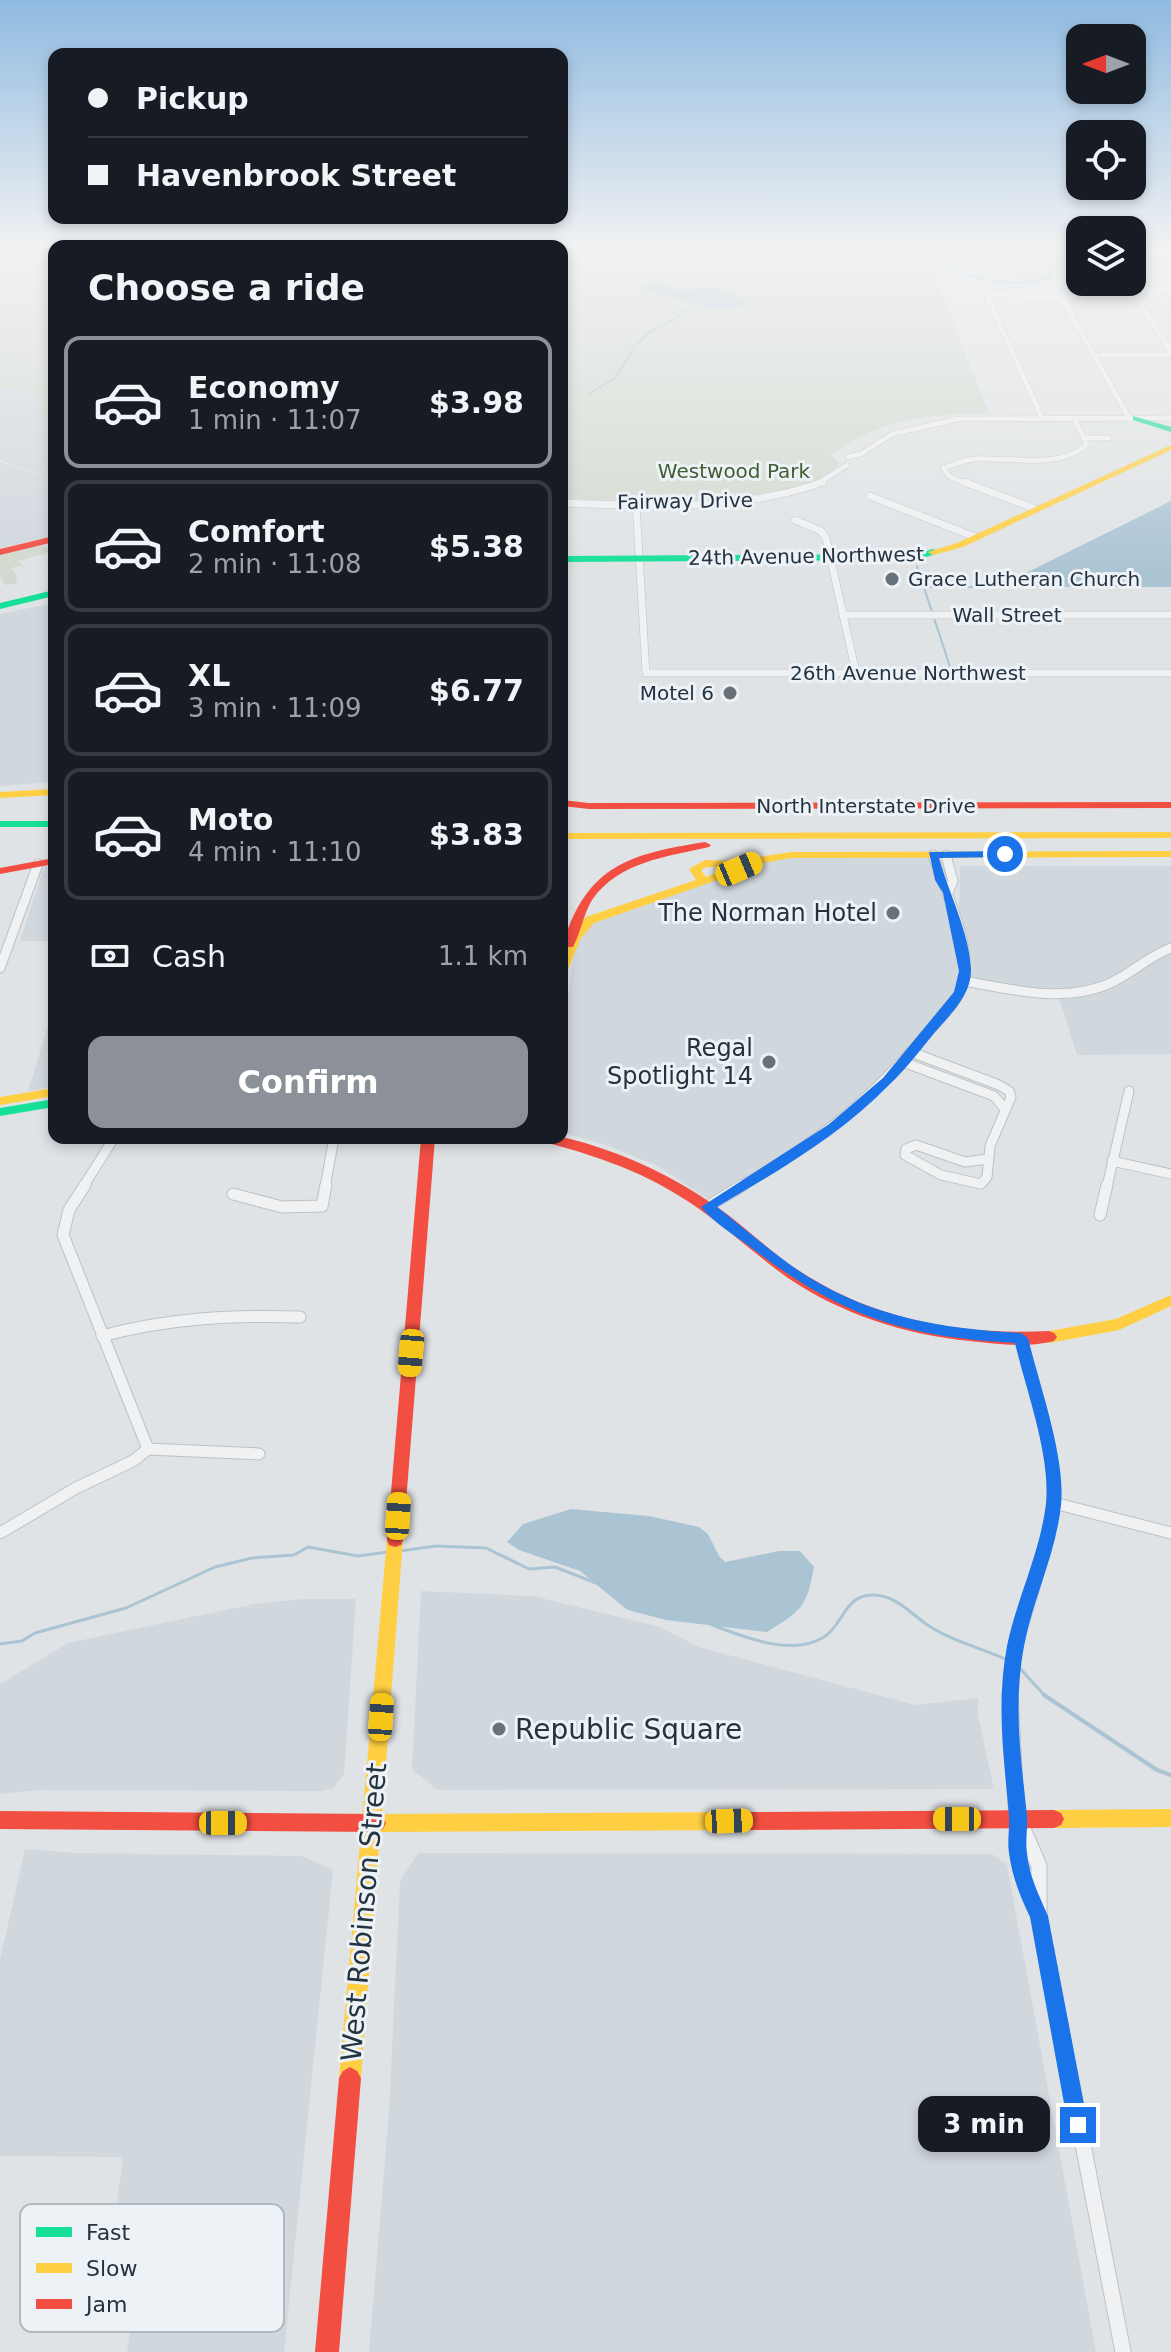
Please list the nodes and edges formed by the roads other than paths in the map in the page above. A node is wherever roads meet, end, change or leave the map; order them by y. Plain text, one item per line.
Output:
1 (1013, 355) edge
2 (1094, 355) joint
3 (1103, 355) edge
4 (1042, 418) junction
5 (1132, 418) junction
6 (1153, 418) joint
7 (1074, 419) junction
8 (1171, 425) edge
9 (1084, 438) junction
10 (1109, 438) dead end
11 (1171, 447) edge
12 (870, 496) dead end
13 (568, 503) edge
14 (636, 503) junction
15 (1036, 509) junction
16 (795, 520) dead end
17 (975, 537) junction
18 (48, 540) edge
19 (0, 552) edge
20 (568, 559) edge
21 (639, 559) junction
22 (831, 559) junction
23 (48, 594) edge
24 (48, 601) edge
25 (0, 606) edge
26 (0, 613) edge
27 (843, 615) junction
28 (1171, 615) edge
29 (856, 673) junction
30 (1171, 673) edge
31 (48, 792) edge
32 (0, 795) edge
33 (568, 804) edge
34 (1171, 805) edge
35 (0, 824) edge
36 (48, 824) edge
37 (568, 824) edge
38 (1171, 824) edge
39 (819, 835) junction
40 (1171, 835) edge
41 (0, 836) edge
42 (48, 836) edge
43 (568, 836) edge
44 (1171, 854) edge
45 (939, 855) junction
46 (48, 862) edge
47 (38, 864) junction
48 (0, 871) edge
49 (569, 944) junction
50 (568, 948) edge
51 (1171, 948) edge
52 (0, 968) edge
53 (964, 981) junction
54 (911, 1052) junction
55 (903, 1062) junction
56 (1129, 1091) dead end
57 (48, 1093) edge
58 (0, 1101) edge
59 (48, 1104) edge
60 (1005, 1109) junction
61 (0, 1112) edge
62 (110, 1144) edge
63 (333, 1144) edge
64 (428, 1144) edge
65 (566, 1144) edge
66 (988, 1159) junction
67 (1112, 1161) junction
68 (1171, 1174) edge
69 (233, 1194) dead end
70 (707, 1207) junction
71 (1100, 1215) dead end
72 (1171, 1300) edge
73 (300, 1317) dead end
74 (102, 1336) junction
75 (1021, 1338) junction
76 (148, 1449) junction
77 (259, 1454) dead end
78 (1054, 1503) junction
79 (0, 1533) edge
80 (1171, 1533) edge
81 (1171, 1818) edge
82 (1018, 1819) junction
83 (0, 1820) edge
84 (371, 1823) junction
85 (327, 2352) edge
86 (1123, 2352) edge

1 - 4 street
2 - 3 street
2 - 5 street
4 - 7 street, Fairway Drive
4 - 14 street, Fairway Drive
5 - 6 street, Fairway Drive
5 - 7 street, Fairway Drive
5 - 8 main road
6 - 8 main road
7 - 9 street
9 - 10 street
9 - 15 street
11 - 15 main road, 24th Avenue Northwest
12 - 17 street
13 - 14 street, Fairway Drive
14 - 21 street
15 - 17 main road, 24th Avenue Northwest
16 - 22 street
17 - 22 main road, 24th Avenue Northwest
18 - 19 main road
20 - 21 main road, 24th Avenue Northwest
21 - 22 main road, 24th Avenue Northwest
21 - 29 street, 26th Avenue Northwest
22 - 27 street
23 - 25 main road
24 - 26 main road
27 - 28 street, Wall Street
27 - 29 street
29 - 30 street, 26th Avenue Northwest
31 - 32 main road
33 - 34 main road, North Interstate Drive
35 - 36 main road
37 - 38 main road
39 - 40 main road
39 - 43 main road
39 - 49 main road
41 - 42 main road
44 - 45 main road
45 - 49 main road
45 - 53 street
46 - 47 main road
47 - 48 main road
47 - 52 street
49 - 50 main road
51 - 53 street
53 - 54 street
54 - 55 street
54 - 60 street
55 - 60 street
55 - 70 street
56 - 67 street
57 - 58 main road
59 - 61 main road
60 - 66 street
62 - 74 street
63 - 69 street
64 - 84 main road, West Robinson Street
65 - 70 main road
66 - 66 street
67 - 68 street
67 - 71 street
70 - 75 main road
72 - 75 main road
73 - 74 street
74 - 76 street
75 - 78 street
76 - 77 street
76 - 79 street
78 - 80 street
78 - 82 street
81 - 82 main road
82 - 84 main road
82 - 86 street
83 - 84 main road
84 - 85 main road, West Robinson Street

